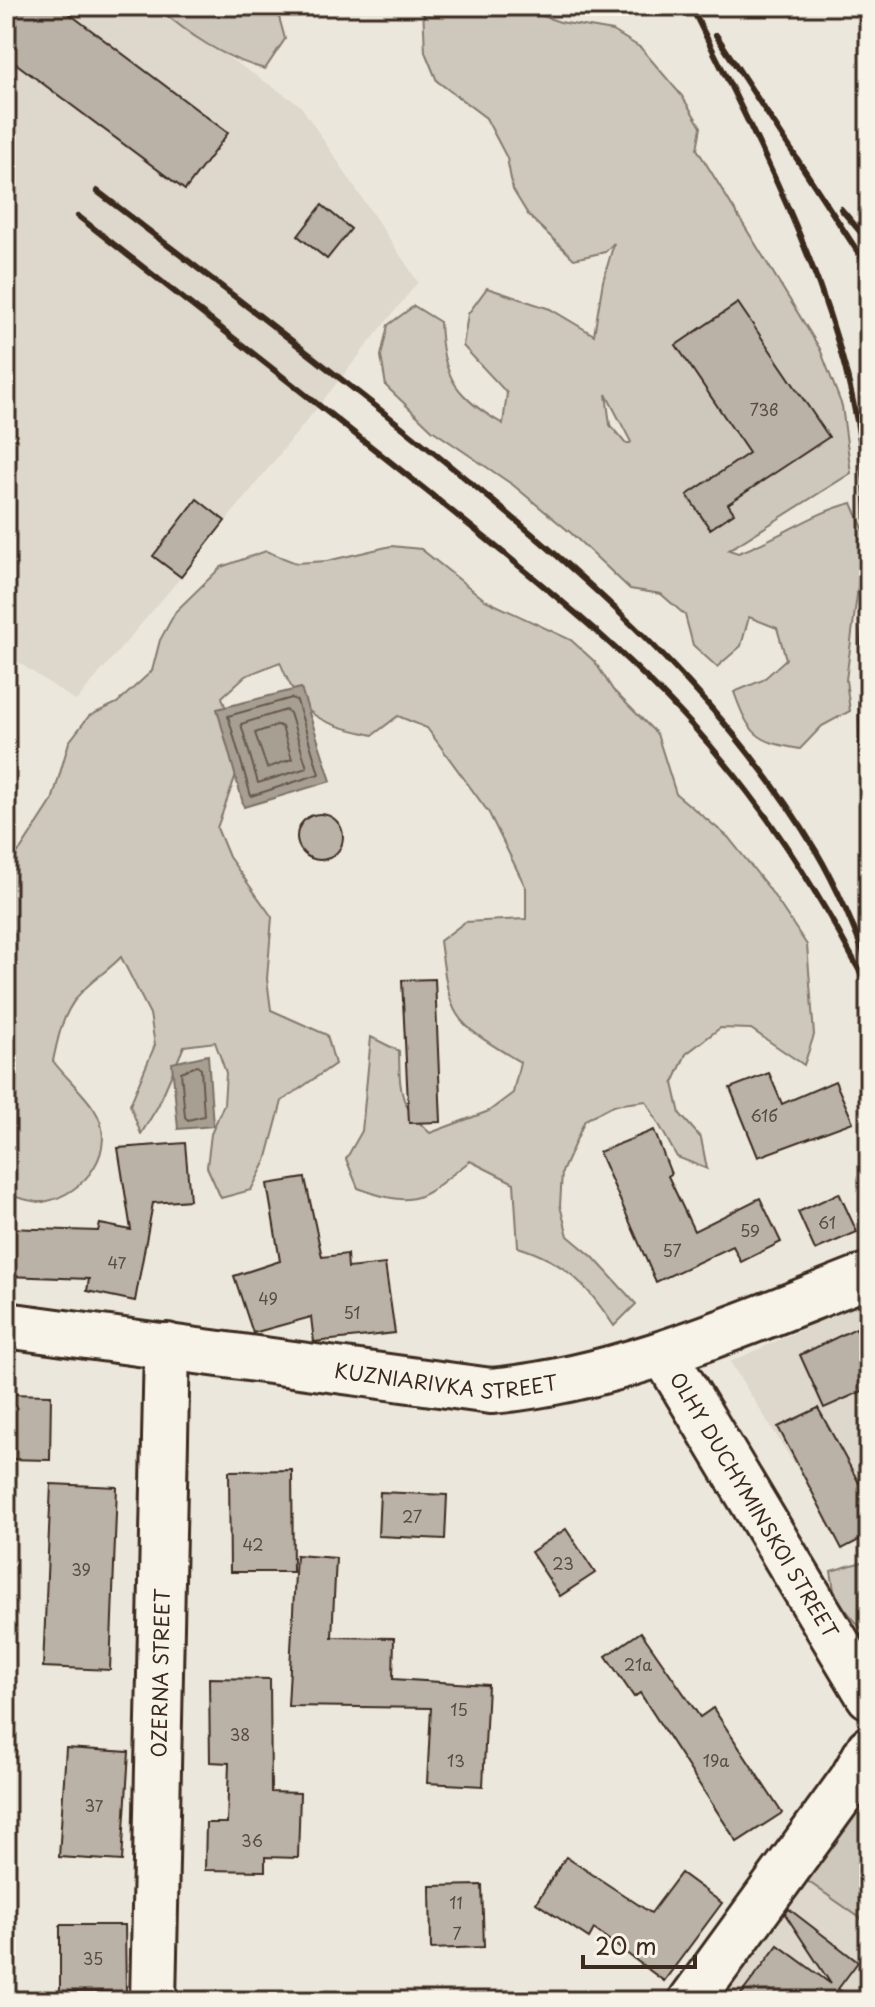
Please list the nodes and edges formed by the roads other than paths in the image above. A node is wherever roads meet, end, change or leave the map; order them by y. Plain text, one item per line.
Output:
1 (869, 1275) edge
2 (6, 1325) edge
3 (167, 1346) junction
4 (664, 1354) junction
5 (869, 1696) edge
6 (869, 1749) edge
7 (153, 2001) edge
8 (691, 2001) edge

1 - 4 street, KUZNIARIVKA STREET
2 - 3 street, KUZNIARIVKA STREET
3 - 4 street, KUZNIARIVKA STREET
3 - 7 street, OZERNA STREET
4 - 5 street, OLHY DUCHYMINSKOI STREET
6 - 8 street

